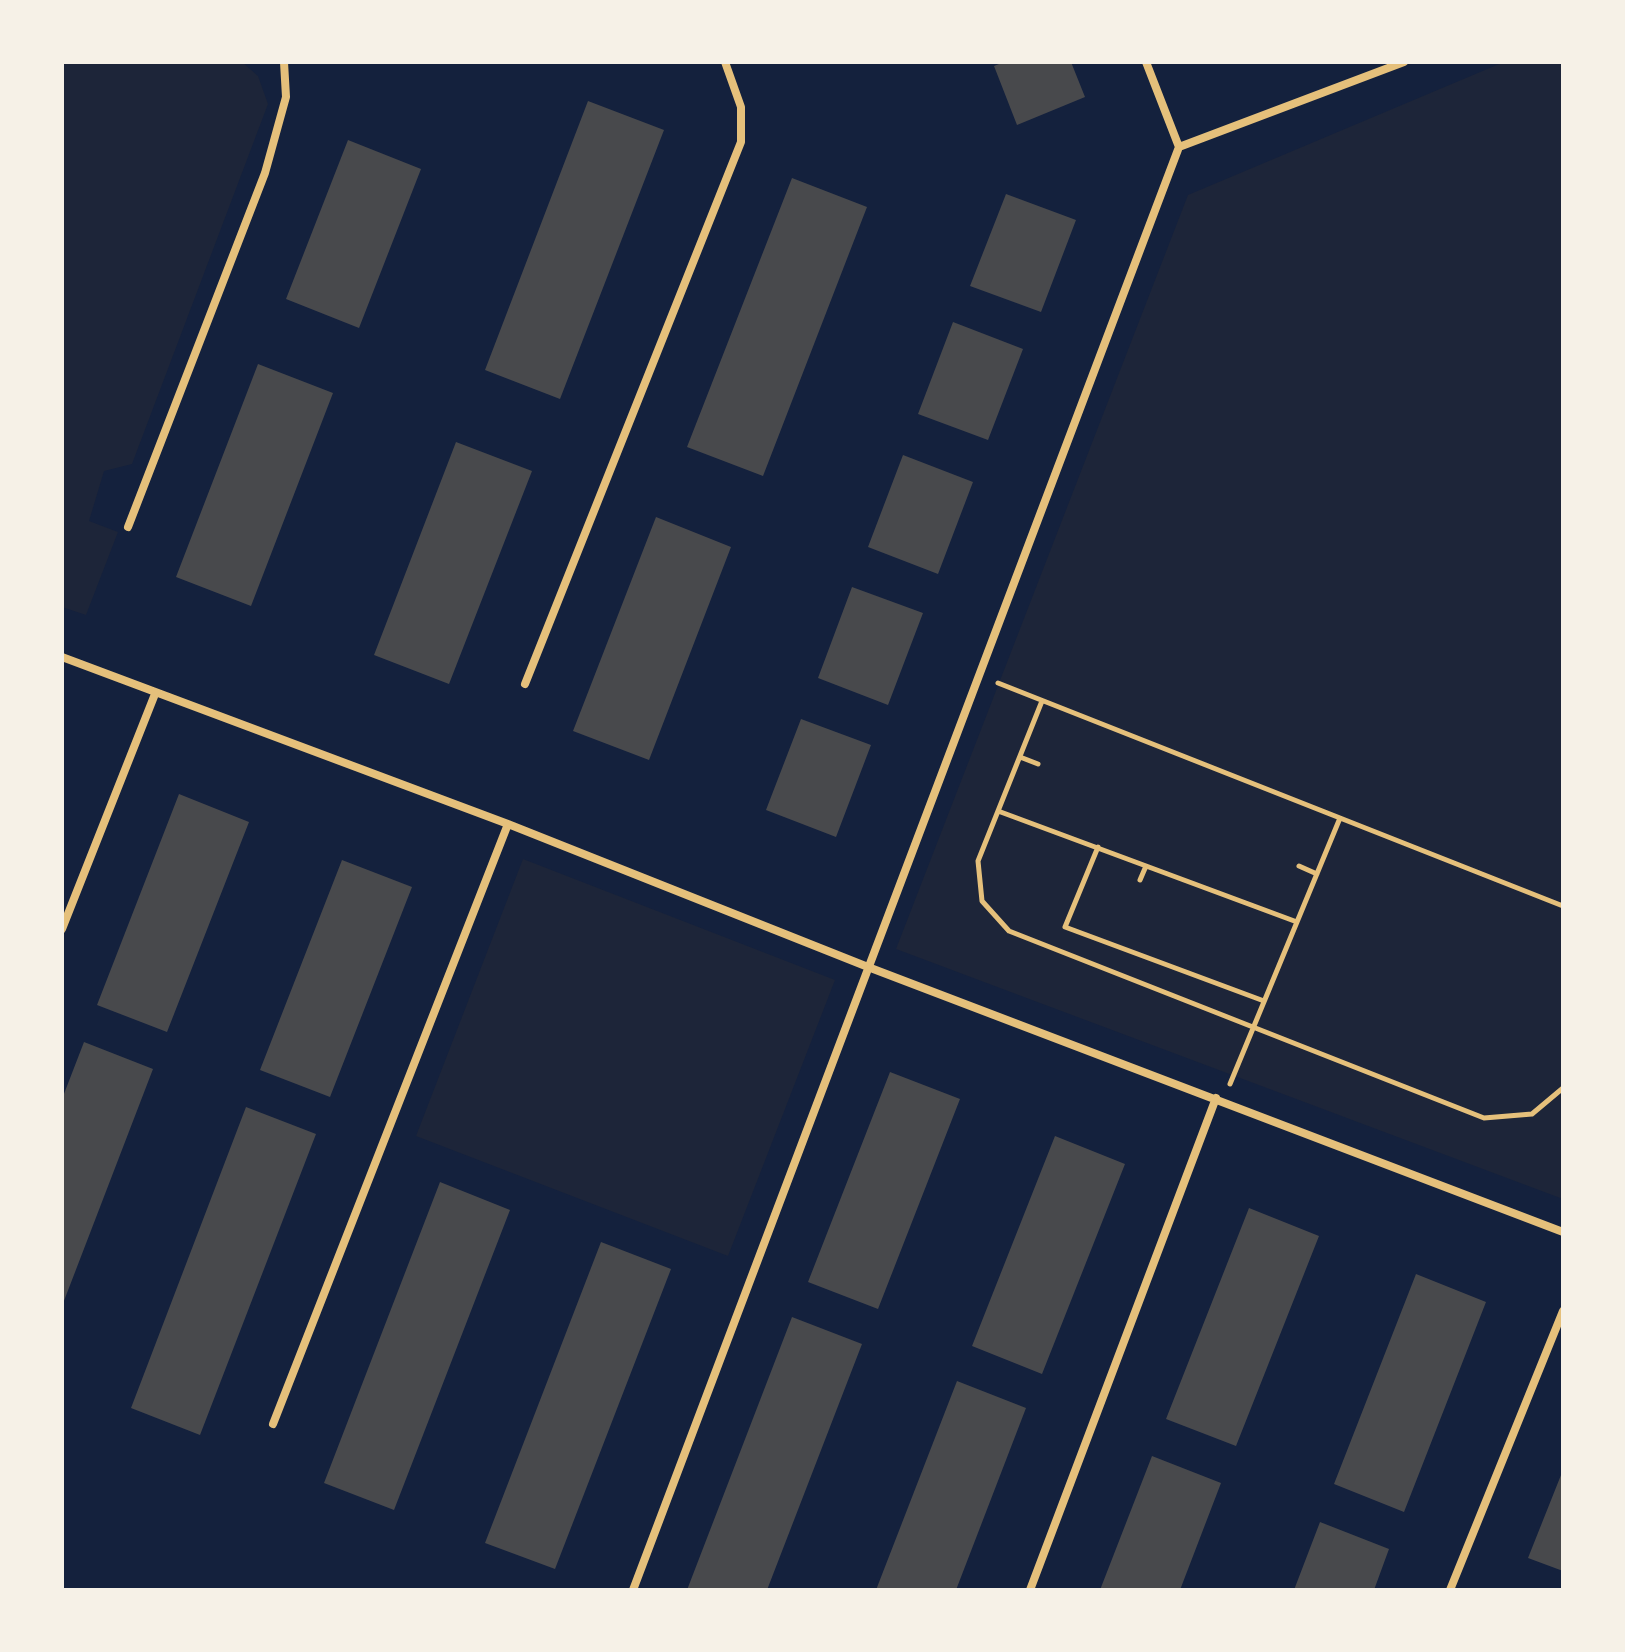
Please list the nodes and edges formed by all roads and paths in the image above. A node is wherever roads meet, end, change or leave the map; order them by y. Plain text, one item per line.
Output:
1 (284, 62) edge
2 (725, 62) edge
3 (1146, 62) edge
4 (1404, 62) edge
5 (1179, 147) junction
6 (128, 527) dead end
7 (62, 657) edge
8 (979, 675) junction
9 (525, 684) dead end
10 (155, 694) junction
11 (1042, 701) junction
12 (1020, 757) junction
13 (1038, 764) dead end
14 (998, 811) junction
15 (1340, 818) junction
16 (508, 824) junction
17 (1098, 847) junction
18 (1146, 866) junction
19 (1299, 866) dead end
20 (1317, 874) junction
21 (1140, 880) dead end
22 (1563, 906) edge
23 (1297, 922) junction
24 (62, 929) edge
25 (868, 967) junction
26 (1264, 1001) junction
27 (1253, 1028) junction
28 (1563, 1088) edge
29 (1220, 1099) junction
30 (1563, 1232) edge
31 (1563, 1311) edge
32 (273, 1424) dead end
33 (633, 1590) edge
34 (1030, 1590) edge
35 (1450, 1590) edge

1 - 6 street
2 - 9 street
3 - 5 street
4 - 5 street
5 - 8 street
7 - 10 street
8 - 11 path
8 - 25 street
10 - 16 street
10 - 24 street
11 - 12 path
11 - 15 path
12 - 13 path
12 - 14 path
14 - 17 path
14 - 27 path
15 - 20 path
15 - 22 path
16 - 25 street
16 - 32 street
17 - 18 path
17 - 26 path
18 - 21 path
18 - 23 path
19 - 20 path
20 - 23 path
23 - 26 path
25 - 29 street
25 - 33 street
26 - 27 path
27 - 28 path
27 - 29 path
29 - 30 street
29 - 34 street
31 - 35 street

